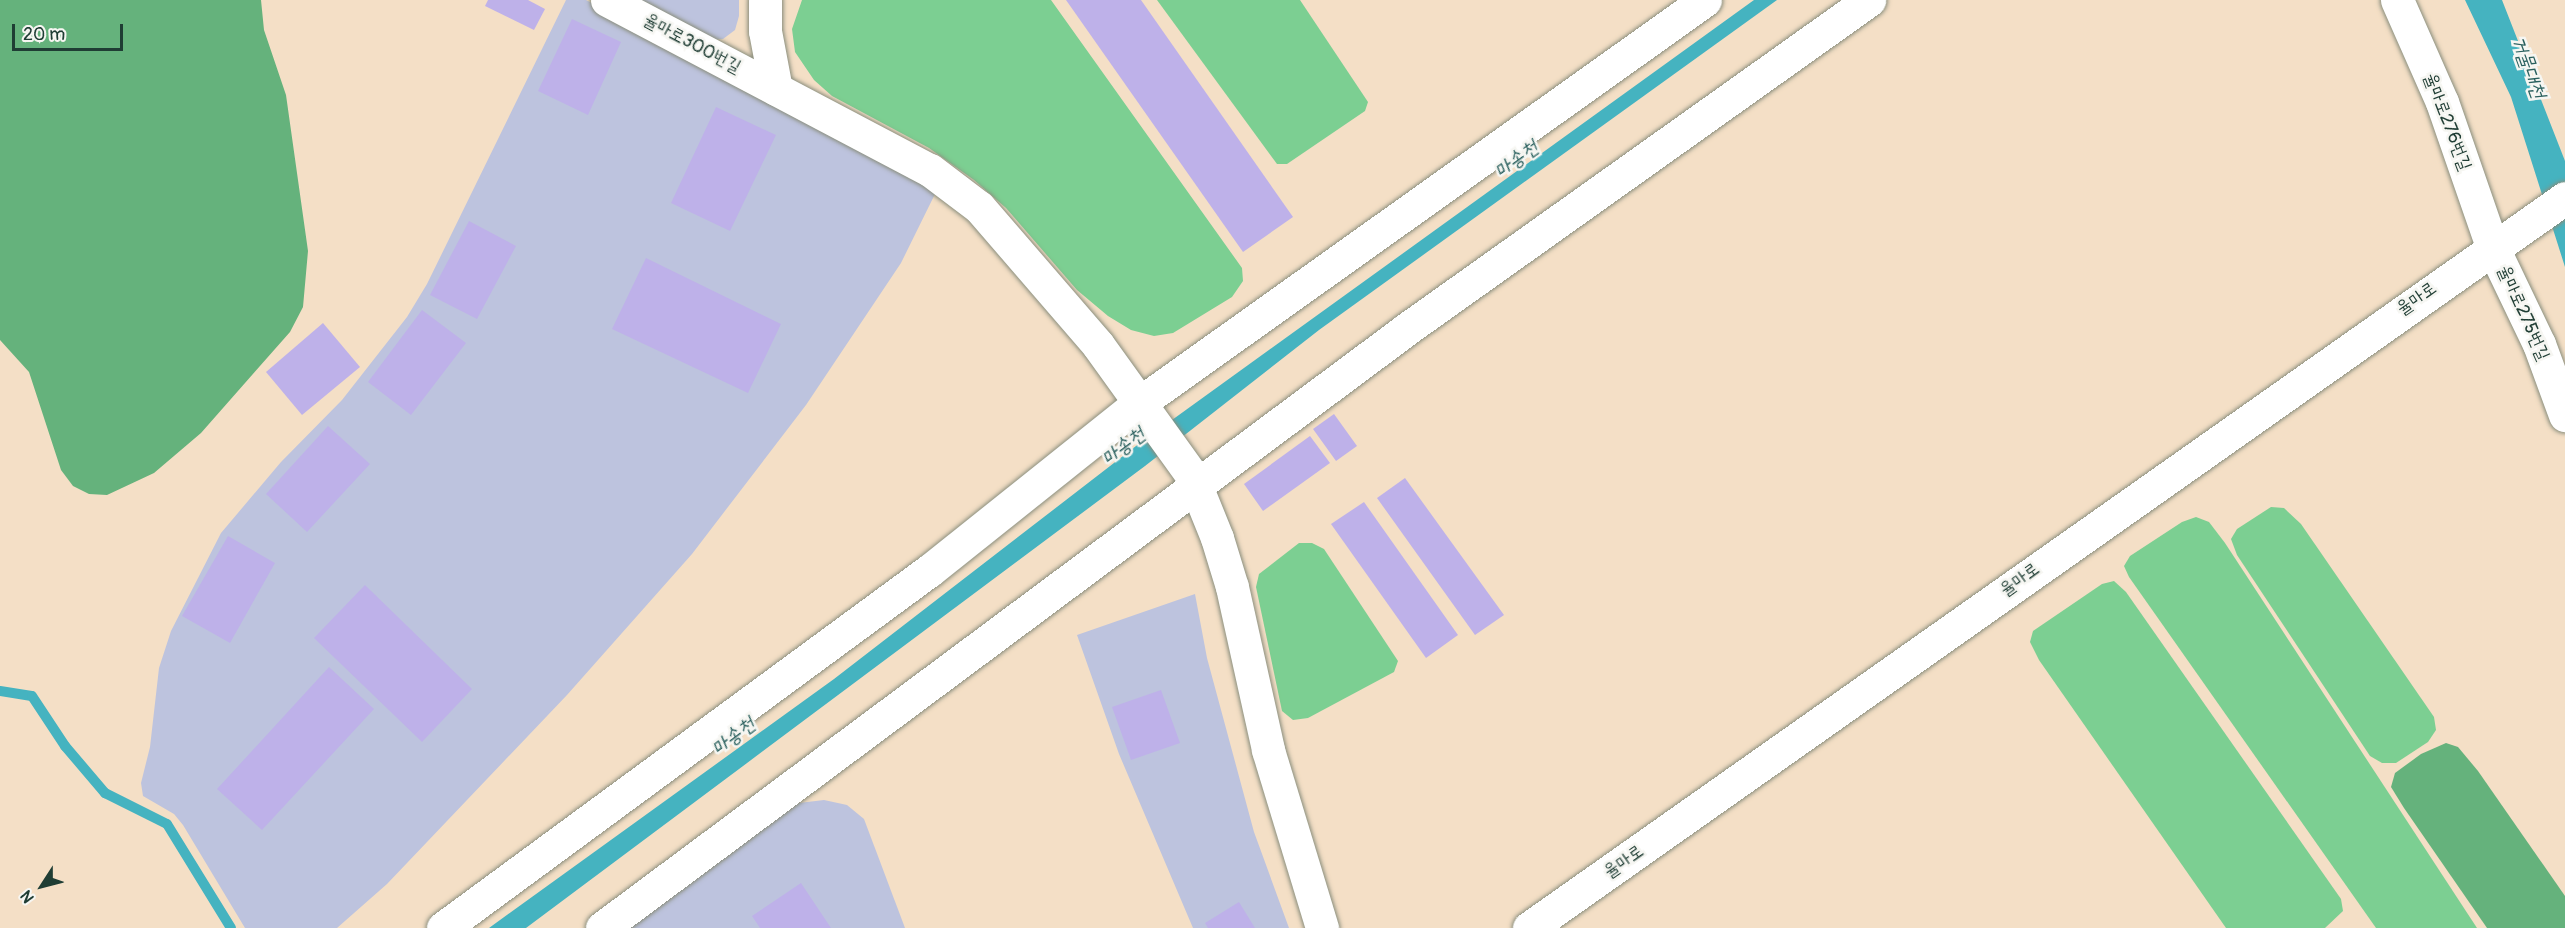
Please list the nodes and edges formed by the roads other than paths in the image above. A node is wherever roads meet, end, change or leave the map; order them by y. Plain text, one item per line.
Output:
1 (607, 0) edge
2 (765, 0) edge
3 (1705, 0) edge
4 (1869, 0) edge
5 (2397, 0) edge
6 (777, 89) junction
7 (2565, 198) edge
8 (2502, 240) junction
9 (1138, 405) junction
10 (2565, 415) edge
11 (1194, 482) junction
12 (442, 928) edge
13 (602, 928) edge
14 (1323, 928) edge
15 (1529, 928) edge

1 - 6 street, 율마로300번길
2 - 6 street
3 - 9 street
4 - 11 street
5 - 8 street, 율마로276번길
6 - 9 street, 율마로300번길
7 - 8 street, 율마로
8 - 10 street, 율마로275번길
8 - 15 street, 율마로
9 - 11 street, 율마로300번길
9 - 12 street
11 - 13 street
11 - 14 street, 율마로300번길

